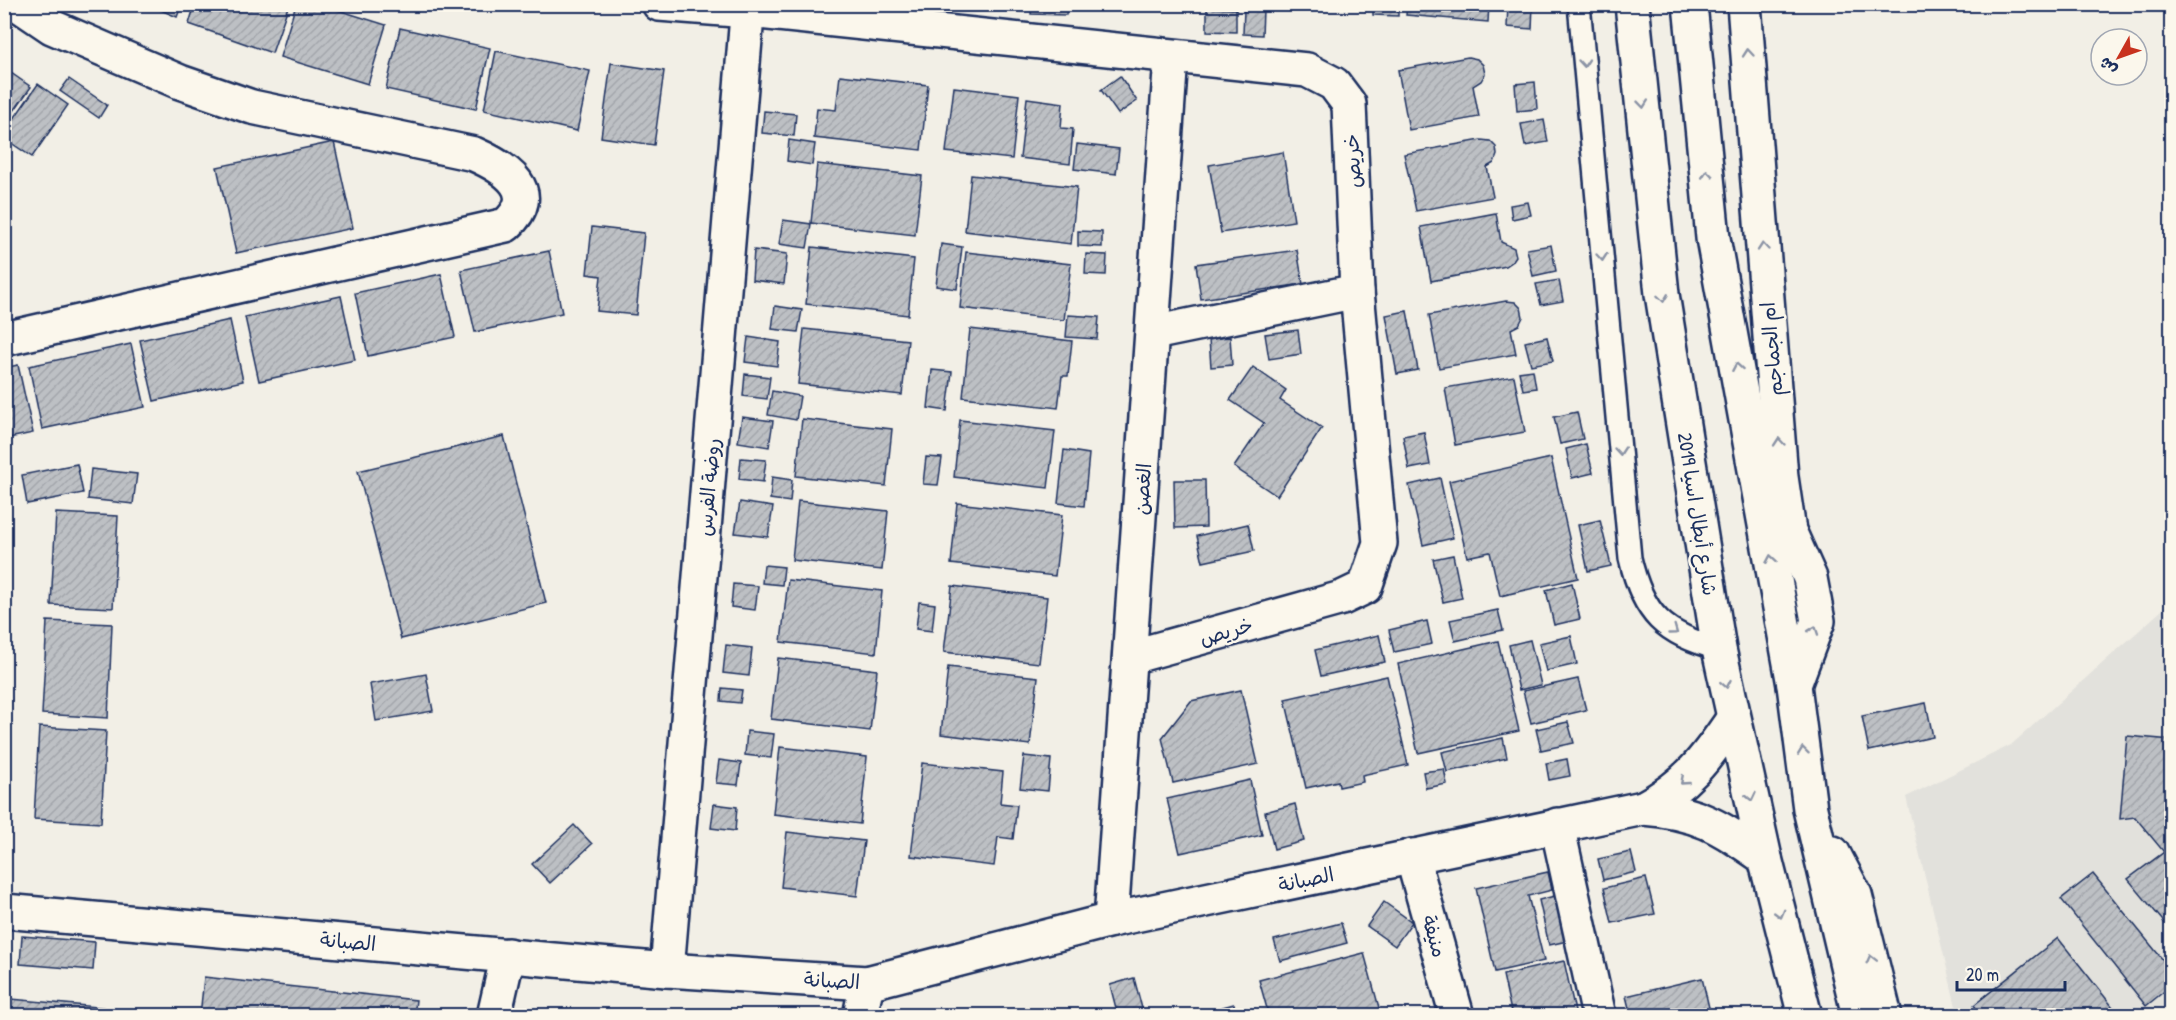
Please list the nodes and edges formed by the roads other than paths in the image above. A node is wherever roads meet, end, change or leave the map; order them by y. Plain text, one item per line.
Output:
1 (18, 4) edge
2 (659, 4) edge
3 (1579, 4) edge
4 (1632, 4) edge
5 (1690, 4) edge
6 (1744, 4) edge
7 (748, 8) edge
8 (1171, 57) junction
9 (1357, 291) junction
10 (1153, 333) junction
11 (4, 339) edge
12 (1719, 649) junction
13 (1131, 657) junction
14 (1794, 685) junction
15 (1733, 719) junction
16 (1643, 808) junction
17 (1810, 809) junction
18 (1557, 825) junction
19 (1412, 856) junction
20 (1765, 858) junction
21 (4, 911) edge
22 (1111, 920) junction
23 (508, 955) junction
24 (667, 970) junction
25 (867, 983) junction
26 (494, 1016) edge
27 (860, 1016) edge
28 (1457, 1016) edge
29 (1599, 1016) edge
30 (1805, 1016) edge
31 (1859, 1016) edge
32 (1885, 1016) edge

1 - 11 street
2 - 7 street, خريص
3 -> 12 lane
4 -> 12 street, شارع أبطال اسيا 2019
14 -> 5 street
14 -> 6 street, ام الجماجم
7 - 8 street, خريص
7 - 24 street, روضة الفرس
8 - 9 street, خريص
8 - 10 street, الغصن
9 - 10 street
9 - 13 street, خريص
10 - 13 street, الغصن
12 -> 15 street, شارع أبطال اسيا 2019
13 - 22 street, الغصن
17 -> 14 street
15 -> 16 street, الصبانة
15 -> 20 street, شارع أبطال اسيا 2019
16 - 18 street, الصبانة
16 - 20 street, الصبانة
17 - 31 street
32 -> 17 street
18 - 19 street, الصبانة
18 - 29 street
19 - 22 street, الصبانة
19 - 28 street, منيفة
20 -> 30 street, شارع أبطال اسيا 2019
21 - 23 street, الصبانة
22 - 25 street, الصبانة
23 - 24 street, الصبانة
23 - 26 street
24 - 25 street, الصبانة
25 - 27 street

